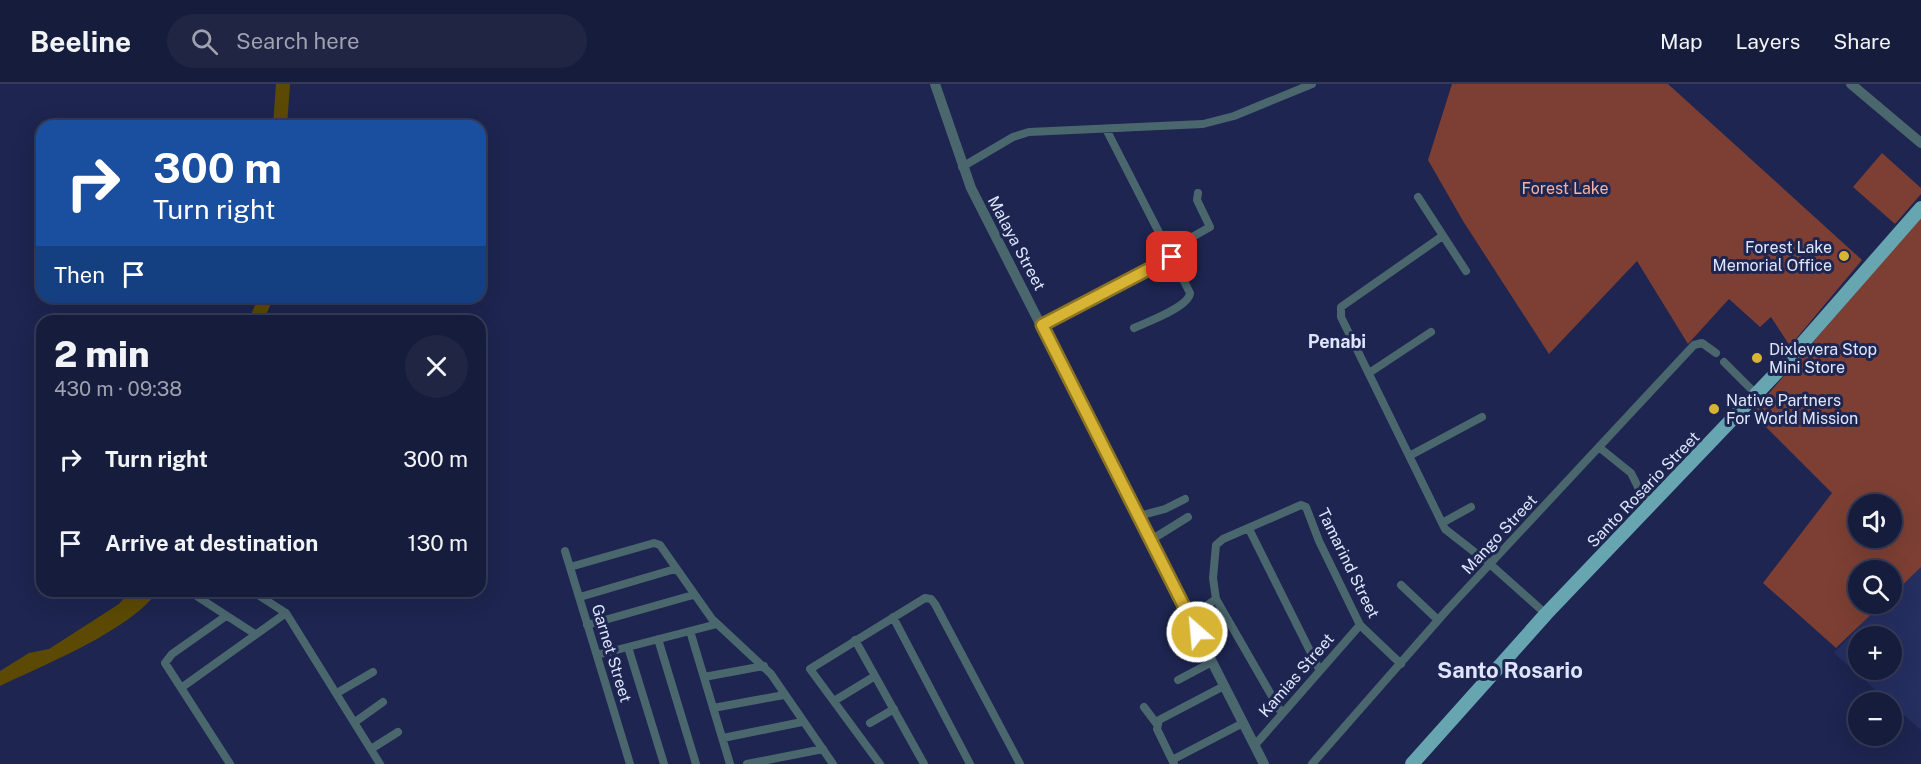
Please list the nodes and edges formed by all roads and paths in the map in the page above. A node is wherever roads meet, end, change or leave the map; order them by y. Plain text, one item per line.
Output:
1 (935, 84) edge
2 (1312, 84) edge
3 (1851, 84) edge
4 (1106, 129) junction
5 (1921, 143) edge
6 (962, 167) junction
7 (1198, 193) dead end
8 (1418, 197) dead end
9 (1921, 208) edge
10 (1441, 237) junction
11 (1171, 253) junction
12 (1466, 272) dead end
13 (1042, 325) junction
14 (1134, 328) dead end
15 (1431, 332) dead end
16 (1716, 353) dead end
17 (1724, 362) dead end
18 (1369, 373) junction
19 (1756, 394) junction
20 (1482, 417) dead end
21 (1600, 448) junction
22 (1411, 455) junction
23 (1185, 499) dead end
24 (1652, 504) junction
25 (1471, 507) dead end
26 (1139, 516) junction
27 (1188, 517) dead end
28 (1442, 523) junction
29 (1249, 529) junction
30 (1151, 540) junction
31 (565, 551) dead end
32 (1491, 565) junction
33 (570, 567) junction
34 (675, 569) junction
35 (1401, 585) dead end
36 (693, 595) junction
37 (198, 597) dead end
38 (261, 597) edge
39 (580, 597) junction
40 (1216, 599) junction
41 (286, 614) junction
42 (1546, 614) junction
43 (226, 616) junction
44 (893, 617) junction
45 (1189, 618) junction
46 (1438, 620) junction
47 (717, 624) junction
48 (587, 625) junction
49 (1360, 625) junction
50 (690, 631) junction
51 (255, 634) junction
52 (658, 639) junction
53 (855, 640) junction
54 (628, 646) junction
55 (597, 655) junction
56 (1212, 662) junction
57 (1401, 664) junction
58 (764, 666) junction
59 (1319, 669) junction
60 (373, 672) dead end
61 (875, 676) junction
62 (704, 677) junction
63 (1178, 680) dead end
64 (1224, 686) junction
65 (182, 688) junction
66 (337, 693) junction
67 (784, 695) junction
68 (834, 701) junction
69 (384, 702) dead end
70 (1144, 707) dead end
71 (713, 708) junction
72 (894, 709) junction
73 (1281, 712) junction
74 (355, 722) junction
75 (802, 722) junction
76 (870, 723) dead end
77 (1156, 723) junction
78 (1243, 723) junction
79 (398, 732) dead end
80 (723, 738) junction
81 (1255, 745) junction
82 (822, 749) junction
83 (371, 750) junction
84 (1173, 762) edge
85 (1262, 763) edge
86 (230, 764) edge
87 (380, 764) edge
88 (630, 764) edge
89 (664, 764) edge
90 (696, 764) edge
91 (730, 764) edge
92 (747, 764) edge
93 (833, 764) edge
94 (880, 764) edge
95 (924, 764) edge
96 (970, 764) edge
97 (1020, 764) edge
98 (1312, 764) edge
99 (1412, 764) edge

1 - 6 street, Malaya Street
2 - 4 street
3 - 5 street
4 - 6 street
4 - 11 street
6 - 13 street, Malaya Street
7 - 11 street
8 - 10 street
9 - 19 main road, Santo Rosario Street
10 - 12 street
10 - 18 street
11 - 13 street
11 - 14 street
13 - 26 street, Malaya Street
15 - 18 street
16 - 21 street, Mango Street
17 - 19 street
18 - 22 street
19 - 24 main road, Santo Rosario Street
20 - 22 street
21 - 24 street
21 - 32 street, Mango Street
22 - 28 street
23 - 26 street
24 - 42 main road, Santo Rosario Street
25 - 28 street
26 - 30 street, Malaya Street
27 - 30 street
28 - 32 street
29 - 40 street
29 - 49 street, Tamarind Street
29 - 59 street
30 - 45 street, Malaya Street
31 - 33 street, Garnet Street
32 - 42 street
32 - 46 street, Mango Street
33 - 34 street
33 - 39 street, Garnet Street
34 - 36 street
34 - 39 street
35 - 46 street
36 - 47 street
36 - 48 street
37 - 43 street
38 - 41 street
39 - 48 street, Garnet Street
40 - 45 street
40 - 73 street
41 - 51 street
41 - 66 street
42 - 99 main road, Santo Rosario Street
43 - 51 street
43 - 65 street
44 - 53 street
44 - 96 street
44 - 97 street
45 - 56 street, Malaya Street
46 - 57 street, Mango Street
47 - 50 street
47 - 58 street
48 - 55 street, Garnet Street
49 - 57 street, Tamarind Street
49 - 59 street, Kamias Street
50 - 52 street
50 - 62 street
51 - 65 street
52 - 54 street
52 - 90 street
53 - 61 street
53 - 68 street
54 - 55 street
54 - 89 street
55 - 88 street, Garnet Street
56 - 63 street
56 - 64 street, Malaya Street
57 - 98 street, Mango Street
58 - 62 street
58 - 67 street
59 - 73 street, Kamias Street
60 - 66 street
61 - 68 street
61 - 72 street
62 - 71 street
64 - 77 street
64 - 78 street, Malaya Street
65 - 86 street
66 - 74 street
67 - 71 street
67 - 75 street
68 - 94 street
69 - 74 street
70 - 77 street
71 - 80 street
72 - 76 street
72 - 95 street
73 - 81 street, Kamias Street
74 - 83 street
75 - 80 street
75 - 82 street
77 - 84 street
78 - 81 street, Malaya Street
78 - 84 street
79 - 83 street
80 - 91 street
81 - 85 street, Malaya Street
82 - 92 street
82 - 93 street
83 - 87 street

